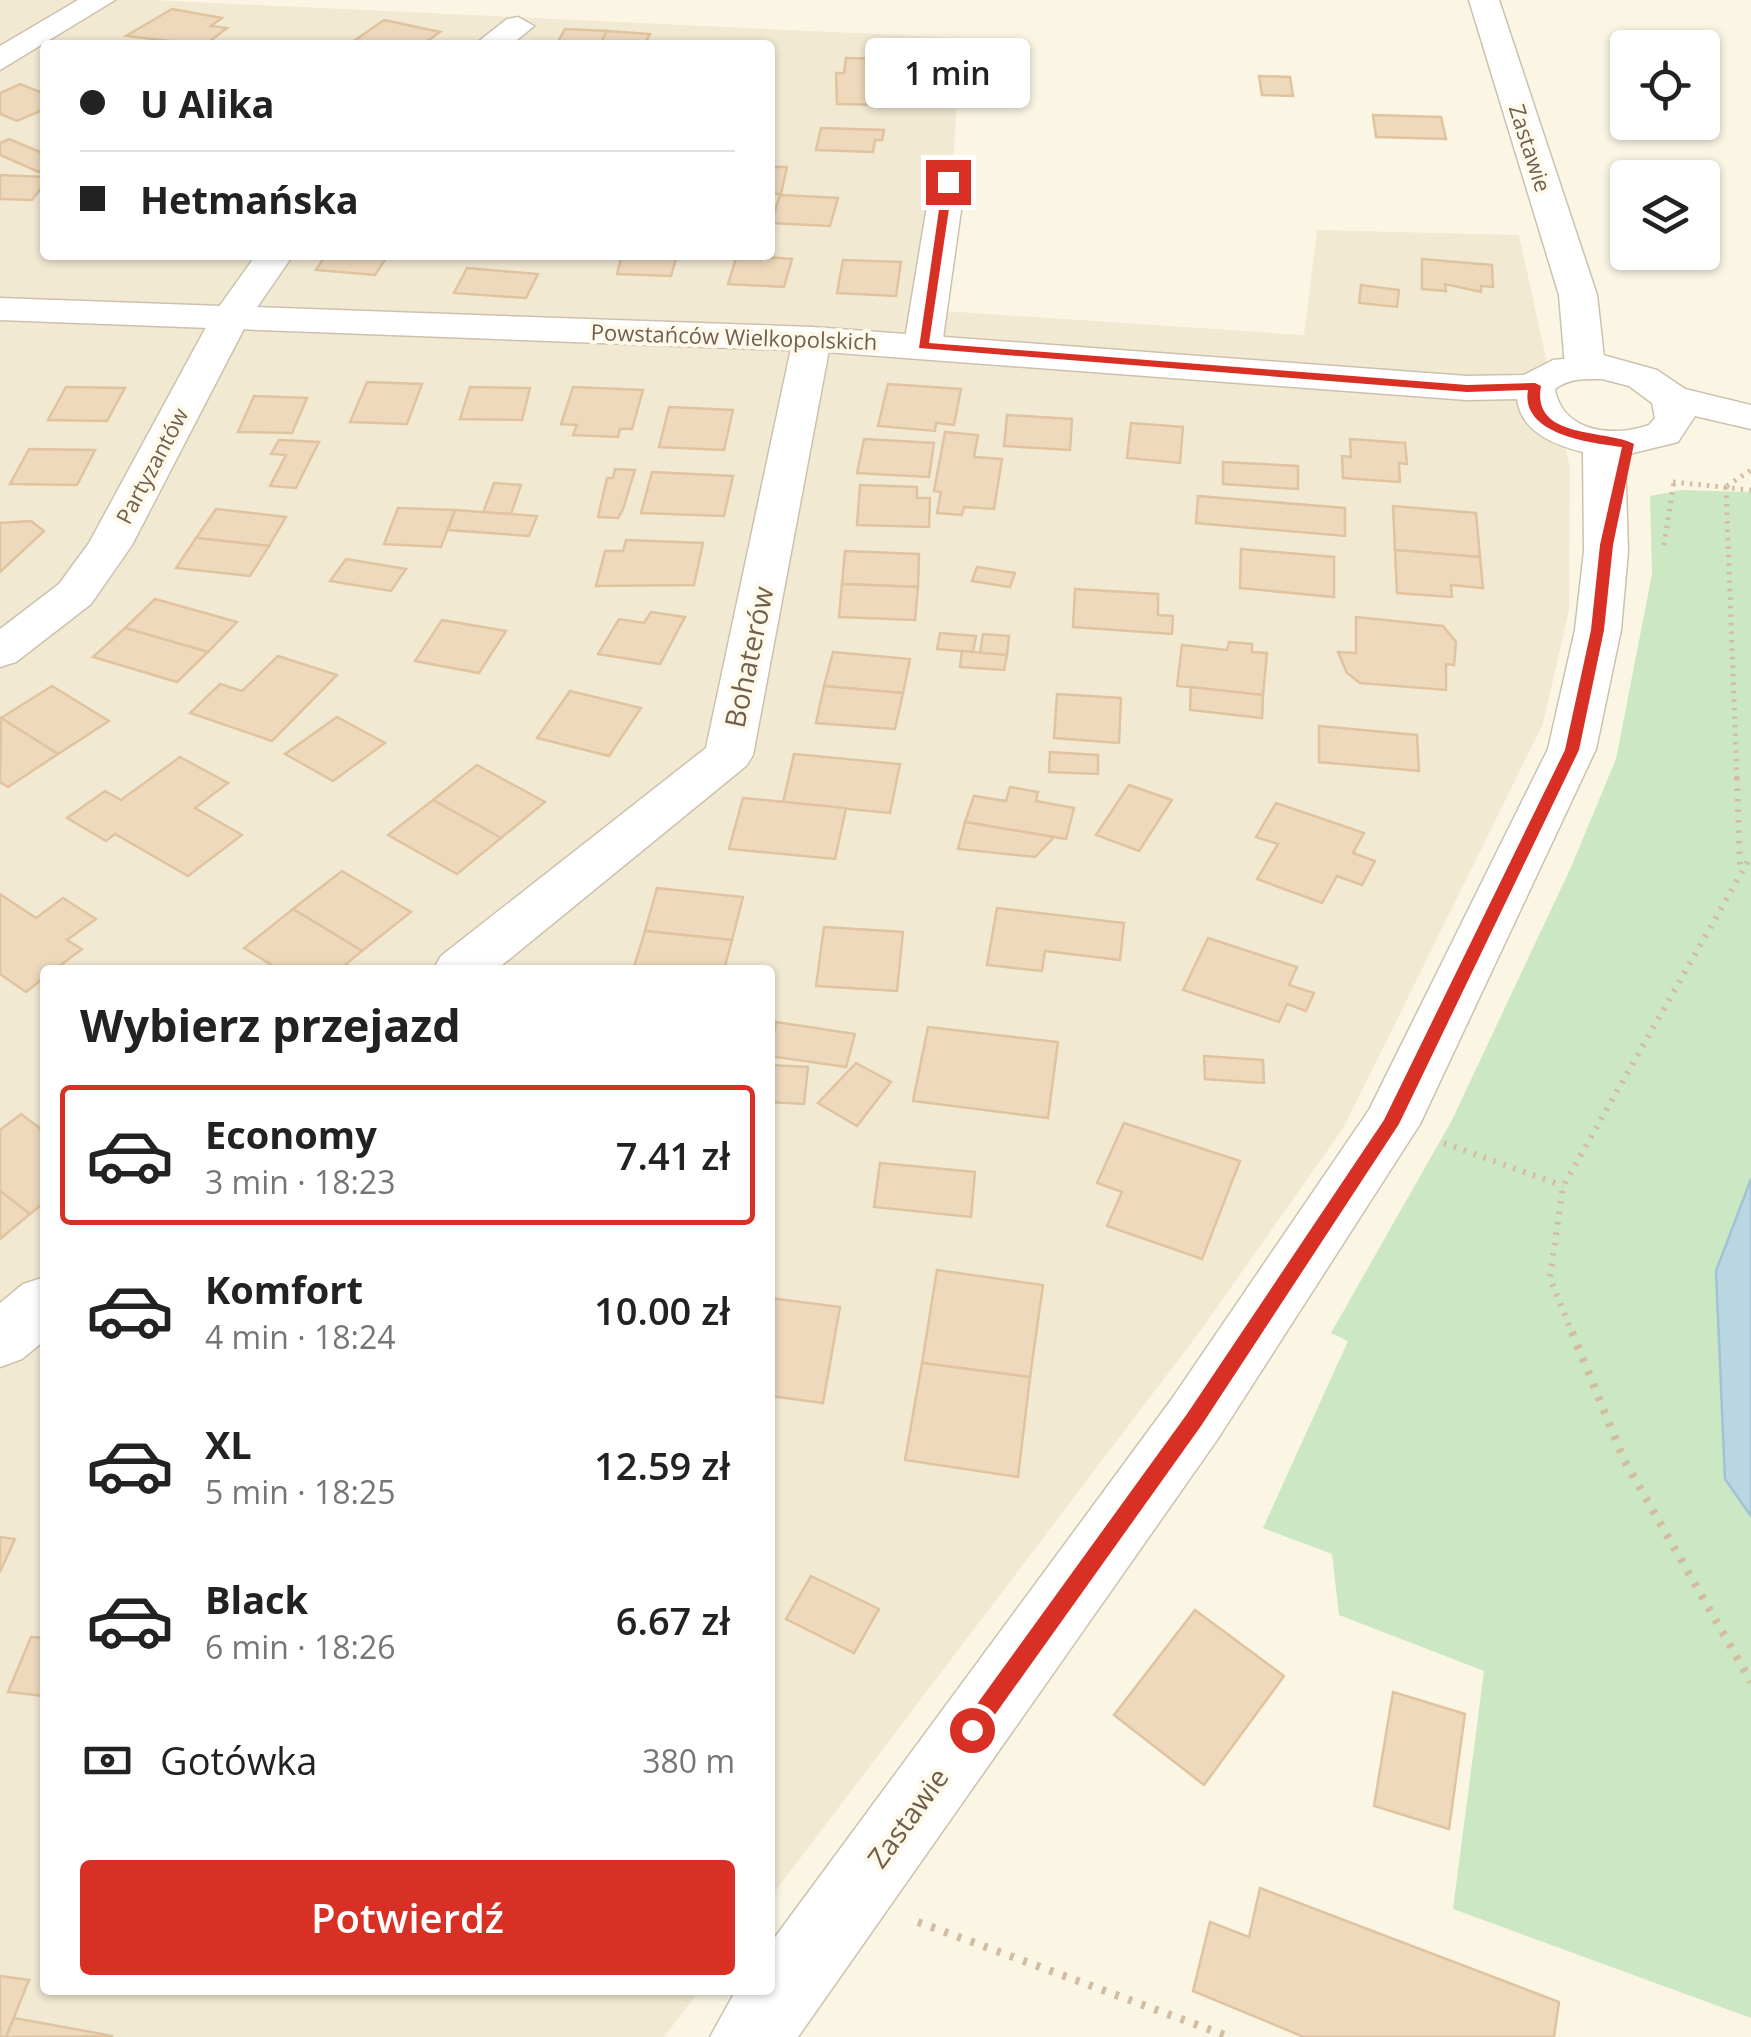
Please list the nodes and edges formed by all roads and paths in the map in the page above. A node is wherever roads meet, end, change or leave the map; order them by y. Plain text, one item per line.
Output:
1 (100, 0) edge
2 (1484, 0) edge
3 (518, 26) dead end
4 (497, 40) edge
5 (0, 60) edge
6 (948, 182) dead end
7 (271, 260) edge
8 (0, 309) edge
9 (230, 318) junction
10 (812, 339) junction
11 (923, 346) junction
12 (1604, 369) junction
13 (1537, 399) junction
14 (1672, 412) junction
15 (1751, 417) edge
16 (1616, 444) junction
17 (1751, 470) edge
18 (1726, 487) junction
19 (1751, 490) edge
20 (0, 652) edge
21 (1751, 856) edge
22 (1740, 874) junction
23 (466, 965) edge
24 (1391, 1124) junction
25 (1563, 1186) junction
26 (40, 1308) edge
27 (0, 1340) edge
28 (1751, 1682) edge
29 (902, 1917) dead end
30 (750, 2037) edge
31 (1230, 2037) edge

1 - 5 street
2 - 12 street, Zastawie
3 - 4 street
6 - 11 street
7 - 9 street, Partyzantów
8 - 9 street, Powstańców Wielkopolskich
9 - 10 street, Powstańców Wielkopolskich
9 - 20 street, Partyzantów
10 - 11 street, Powstańców Wielkopolskich
10 - 23 street, Bohaterów
11 - 13 street, Powstańców Wielkopolskich
12 - 13 street
12 - 14 street
13 - 16 street, Powstańców Wielkopolskich
14 - 15 street
14 - 16 street
16 - 24 street, Zastawie
17 - 18 path
18 - 19 path
18 - 22 path
21 - 22 path
22 - 25 path
24 - 25 path
24 - 30 street, Zastawie
25 - 28 path
26 - 27 street
29 - 31 path

